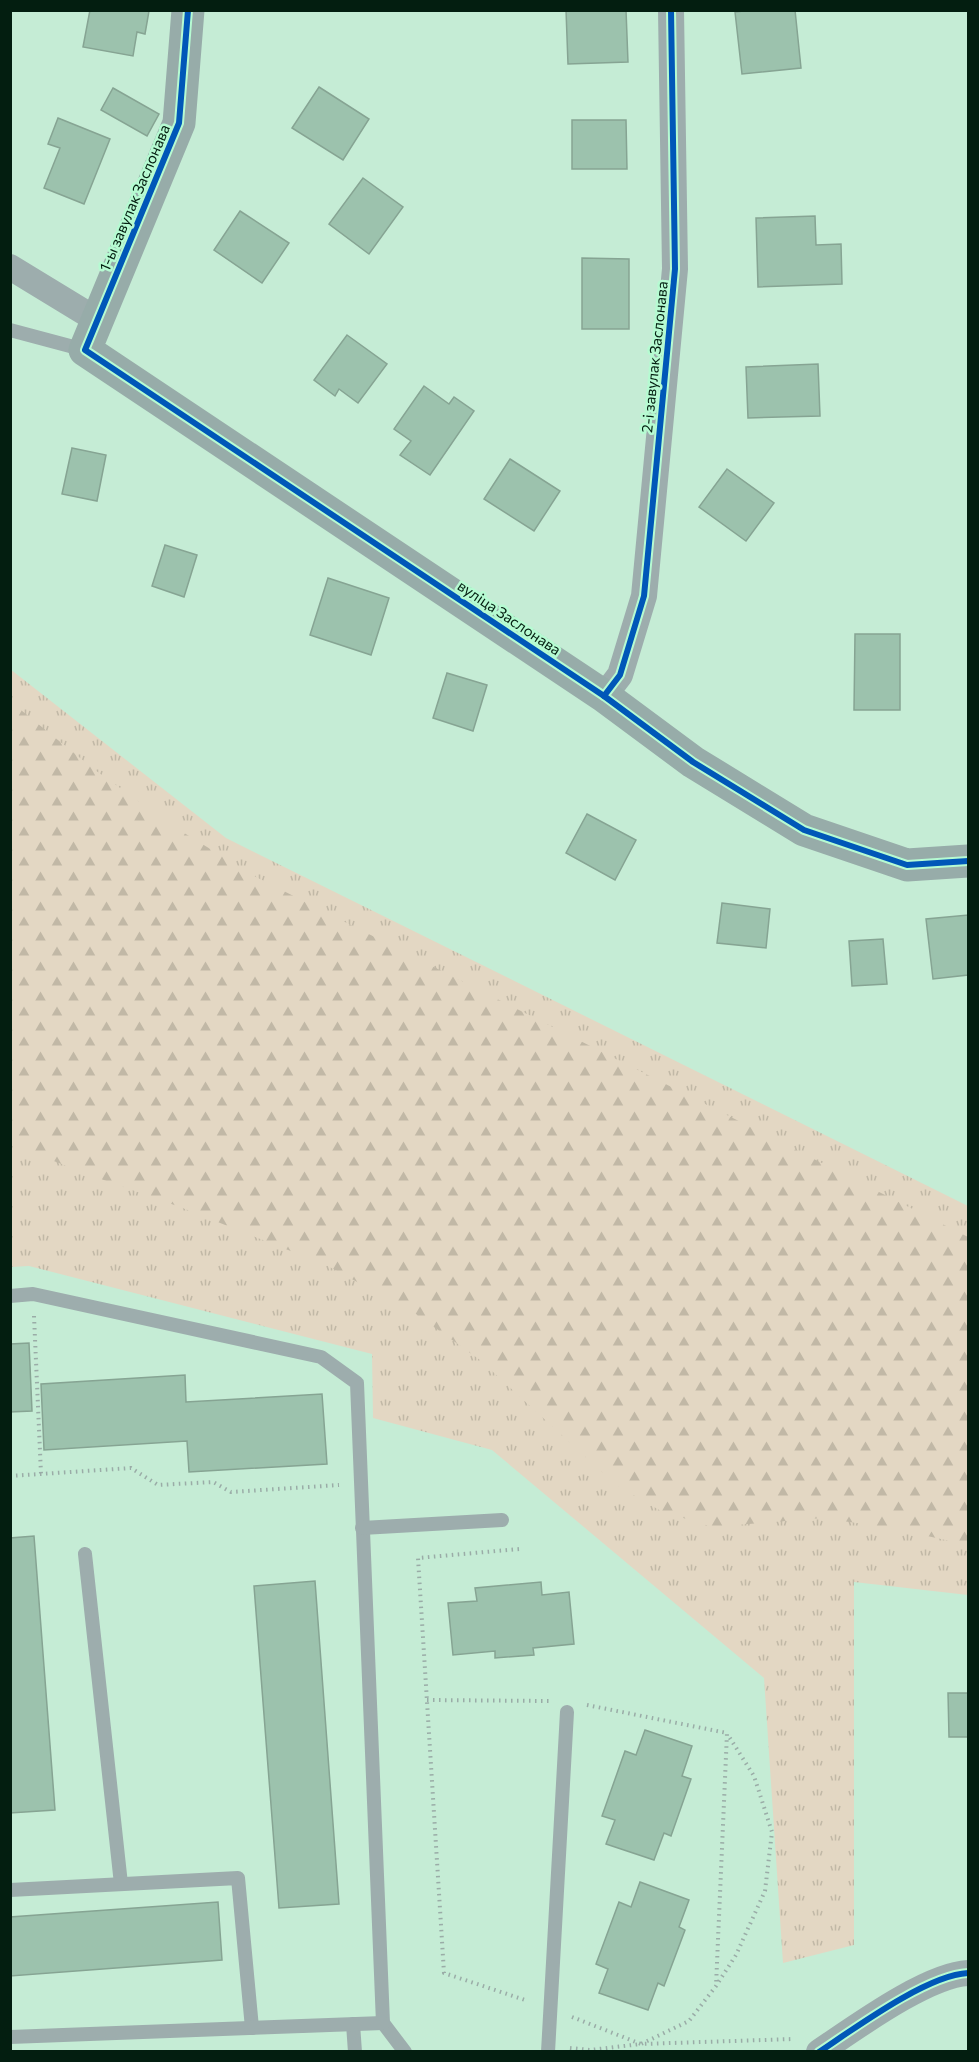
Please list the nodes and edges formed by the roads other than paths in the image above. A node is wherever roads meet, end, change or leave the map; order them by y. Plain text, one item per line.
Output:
1 (188, 10) edge
2 (671, 10) edge
3 (10, 267) edge
4 (97, 320) junction
5 (10, 330) edge
6 (85, 350) junction
7 (604, 696) junction
8 (969, 861) edge
9 (10, 1296) edge
10 (502, 1520) dead end
11 (362, 1528) junction
12 (84, 1554) dead end
13 (567, 1713) dead end
14 (121, 1884) junction
15 (10, 1890) edge
16 (969, 1973) edge
17 (383, 2023) junction
18 (352, 2024) junction
19 (252, 2028) junction
20 (10, 2037) edge
21 (809, 2045) edge
22 (548, 2049) edge
23 (355, 2052) edge
24 (405, 2052) edge

1 - 4 street, 1-ы завулак Заслонава
2 - 7 street, 2-і завулак Заслонава
3 - 4 street
4 - 6 street
5 - 6 lane
6 - 7 street, вуліца Заслонава
7 - 8 street, вуліца Заслонава
9 - 11 lane
10 - 11 lane
11 - 17 lane
12 - 14 lane
13 - 22 lane
14 - 15 lane
14 - 19 lane
16 - 21 street
17 - 18 lane
17 - 24 lane
18 - 19 lane
18 - 23 lane
19 - 20 lane

